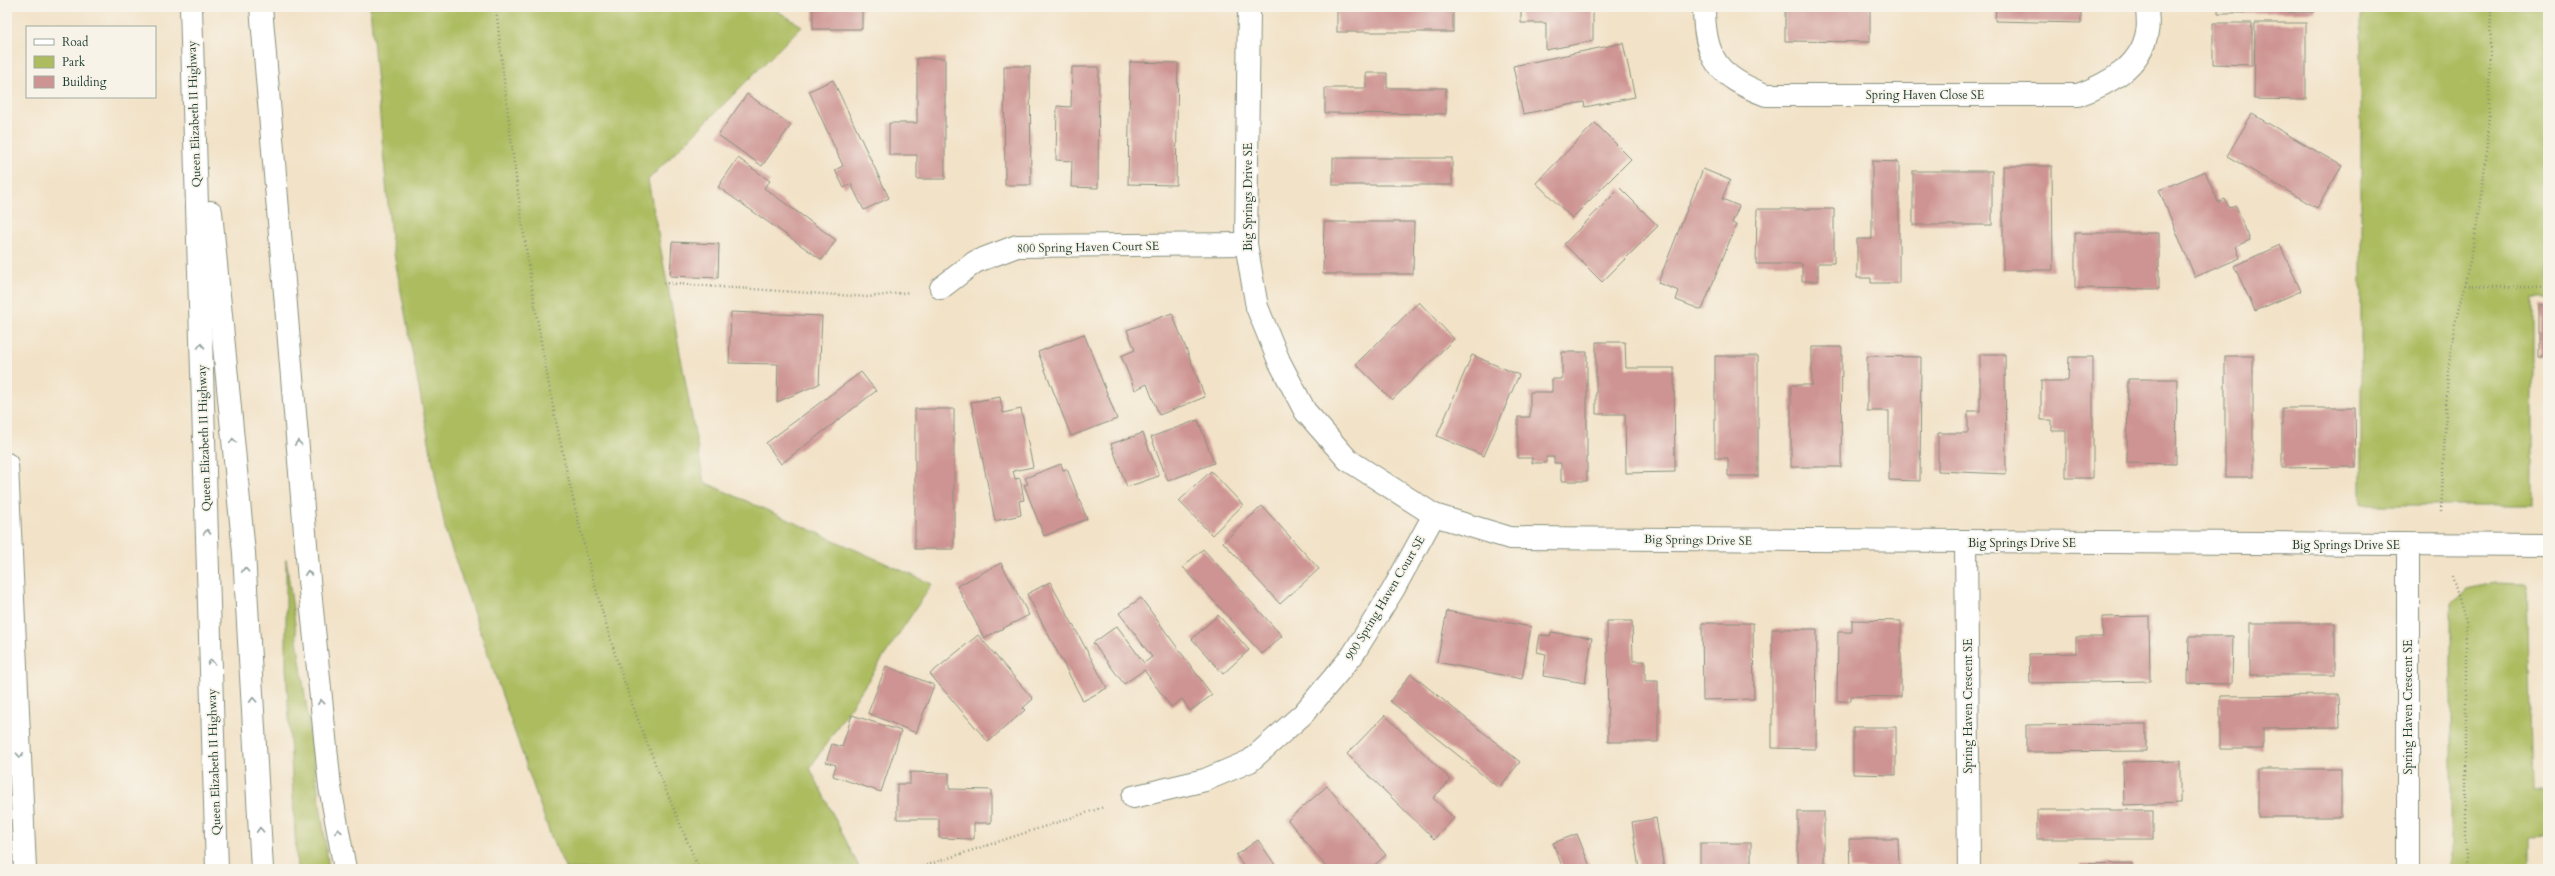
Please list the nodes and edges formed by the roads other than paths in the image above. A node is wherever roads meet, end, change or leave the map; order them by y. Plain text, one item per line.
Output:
1 (262, 7) edge
2 (1249, 7) edge
3 (1704, 7) edge
4 (2147, 7) edge
5 (191, 9) edge
6 (1246, 244) junction
7 (941, 288) road end
8 (7, 464) edge
9 (1434, 516) junction
10 (1966, 542) junction
11 (2408, 545) junction
12 (2548, 545) edge
13 (1133, 797) road end
14 (25, 869) edge
15 (217, 869) edge
16 (262, 869) edge
17 (345, 869) edge
18 (1969, 869) edge
19 (2408, 869) edge

17 -> 1 main road
2 - 6 main road, Big Springs Drive SE
3 - 4 main road, Spring Haven Close SE
15 -> 5 main road, Queen Elizabeth II Highway
16 -> 5 main road
6 - 7 main road, 800 Spring Haven Court SE
6 - 9 main road, Big Springs Drive SE
8 -> 14 main road
9 - 10 main road, Big Springs Drive SE
9 - 13 main road, 900 Spring Haven Court SE
10 - 11 main road, Big Springs Drive SE
10 - 18 main road, Spring Haven Crescent SE
11 - 12 main road, Big Springs Drive SE
11 - 19 main road, Spring Haven Crescent SE

